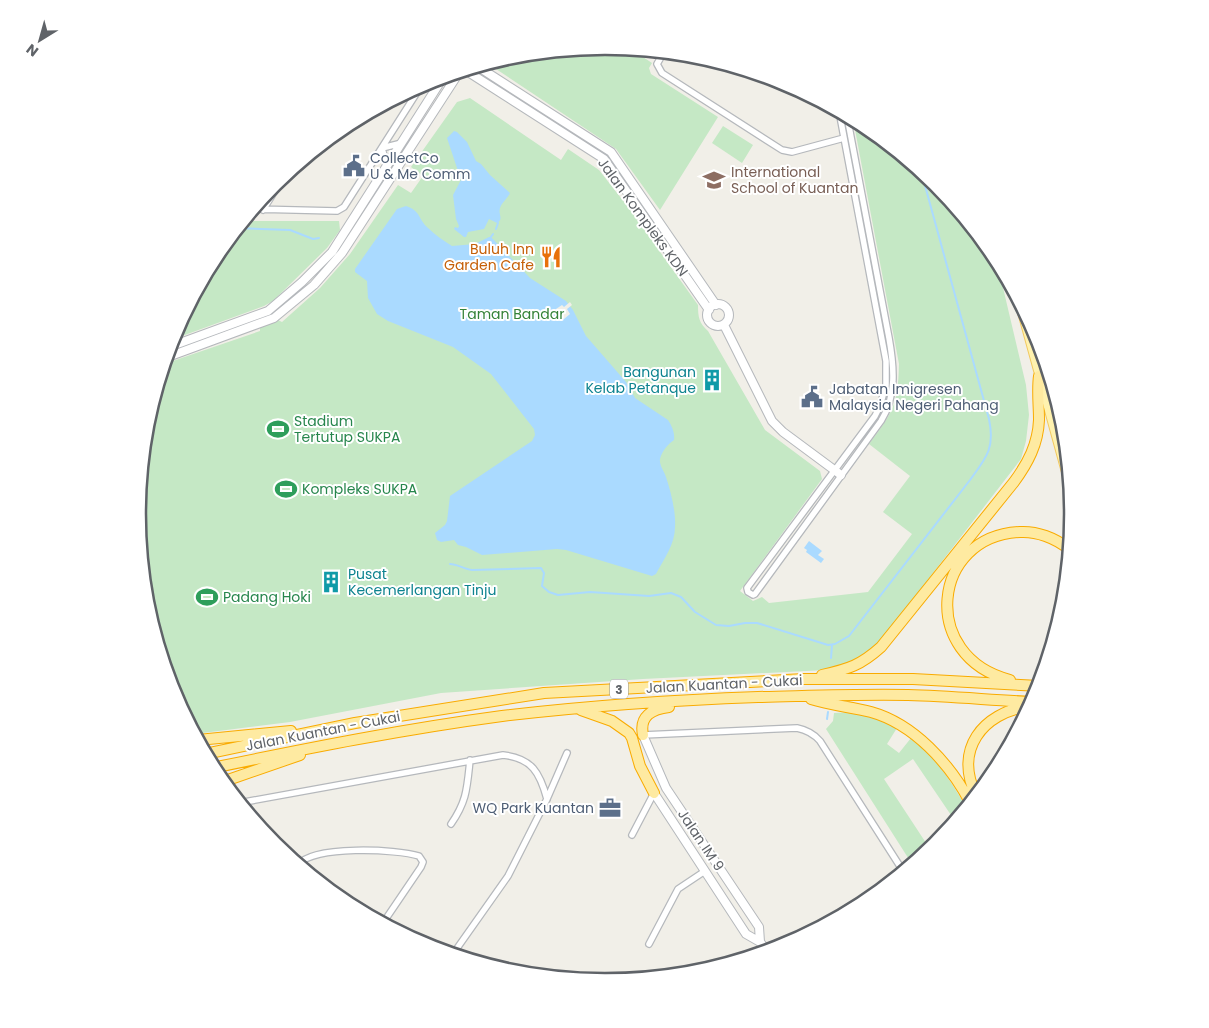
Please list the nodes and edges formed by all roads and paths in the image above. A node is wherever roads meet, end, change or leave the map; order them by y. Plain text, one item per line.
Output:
1 (660, 59) edge
2 (485, 71) edge
3 (472, 75) edge
4 (455, 80) edge
5 (437, 87) edge
6 (415, 96) edge
7 (841, 120) edge
8 (849, 125) edge
9 (844, 138) junction
10 (402, 142) junction
11 (853, 147) junction
12 (382, 148) junction
13 (846, 148) junction
14 (611, 152) junction
15 (604, 159) junction
16 (387, 167) junction
17 (269, 201) edge
18 (263, 210) joint
19 (878, 278) junction
20 (870, 280) junction
21 (716, 305) junction
22 (709, 310) junction
23 (724, 325) junction
24 (1029, 339) edge
25 (178, 344) edge
26 (174, 355) edge
27 (1039, 376) junction
28 (1058, 443) edge
29 (834, 470) junction
30 (841, 475) junction
31 (1063, 546) edge
32 (804, 679) junction
33 (1031, 684) edge
34 (1031, 685) edge
35 (799, 696) junction
36 (712, 699) junction
37 (1023, 702) edge
38 (576, 708) junction
39 (1020, 708) edge
40 (320, 730) junction
41 (643, 735) junction
42 (205, 739) edge
43 (324, 745) junction
44 (212, 752) edge
45 (567, 753) dead end
46 (470, 760) junction
47 (221, 766) edge
48 (230, 779) edge
49 (973, 787) edge
50 (654, 793) junction
51 (966, 796) edge
52 (547, 800) junction
53 (246, 801) edge
54 (451, 824) dead end
55 (632, 835) dead end
56 (303, 860) edge
57 (899, 865) edge
58 (705, 871) junction
59 (746, 908) junction
60 (734, 915) junction
61 (752, 916) junction
62 (386, 918) edge
63 (740, 925) junction
64 (760, 942) junction
65 (649, 944) dead end
66 (762, 945) edge
67 (457, 949) edge

1 - 9 street
2 - 14 street, Jalan Kompleks KDN
3 - 15 street, Jalan Kompleks KDN
4 - 26 street
5 - 10 street
6 - 12 street
7 - 9 street
8 - 11 street
9 - 13 street
10 - 12 street
10 - 16 street
11 - 13 street
11 - 19 street
12 - 16 street
12 - 18 street
13 - 20 street
14 - 15 street
14 - 21 street, Jalan Kompleks KDN
15 - 22 street, Jalan Kompleks KDN
16 - 25 street
17 - 18 street
19 - 20 street
19 - 30 street
20 - 29 street
21 - 22 street
21 - 23 street
22 - 23 street
23 - 29 street
24 - 27 main road
27 - 28 main road
27 - 32 highway
29 - 30 street
29 - 30 street
31 - 33 highway
32 - 34 highway, Jalan Kuantan - Cukai / 3
32 - 40 highway, Jalan Kuantan - Cukai / 3
35 - 36 highway, Jalan Kuantan - Cukai / 3
35 - 37 highway, Jalan Kuantan - Cukai / 3
35 - 51 highway
36 - 38 highway, Jalan Kuantan - Cukai / 3
36 - 41 highway
38 - 43 highway, Jalan Kuantan - Cukai / 3
38 - 50 highway
39 - 49 highway
40 - 42 highway
40 - 44 highway, Jalan Kuantan - Cukai / 3
41 - 57 street
41 - 59 street, Jalan IM 9
43 - 47 highway, Jalan Kuantan - Cukai / 3
43 - 48 highway
45 - 52 street
46 - 52 street
46 - 53 street
46 - 54 street
50 - 55 street
50 - 58 street, Jalan IM 9
52 - 67 street
56 - 62 street
58 - 60 street, Jalan IM 9
58 - 65 street
59 - 60 street
59 - 61 street, Jalan IM 9
60 - 63 street, Jalan IM 9
61 - 63 street
61 - 64 street, Jalan IM 9
63 - 64 street, Jalan IM 9
64 - 66 street, Jalan IM 9

